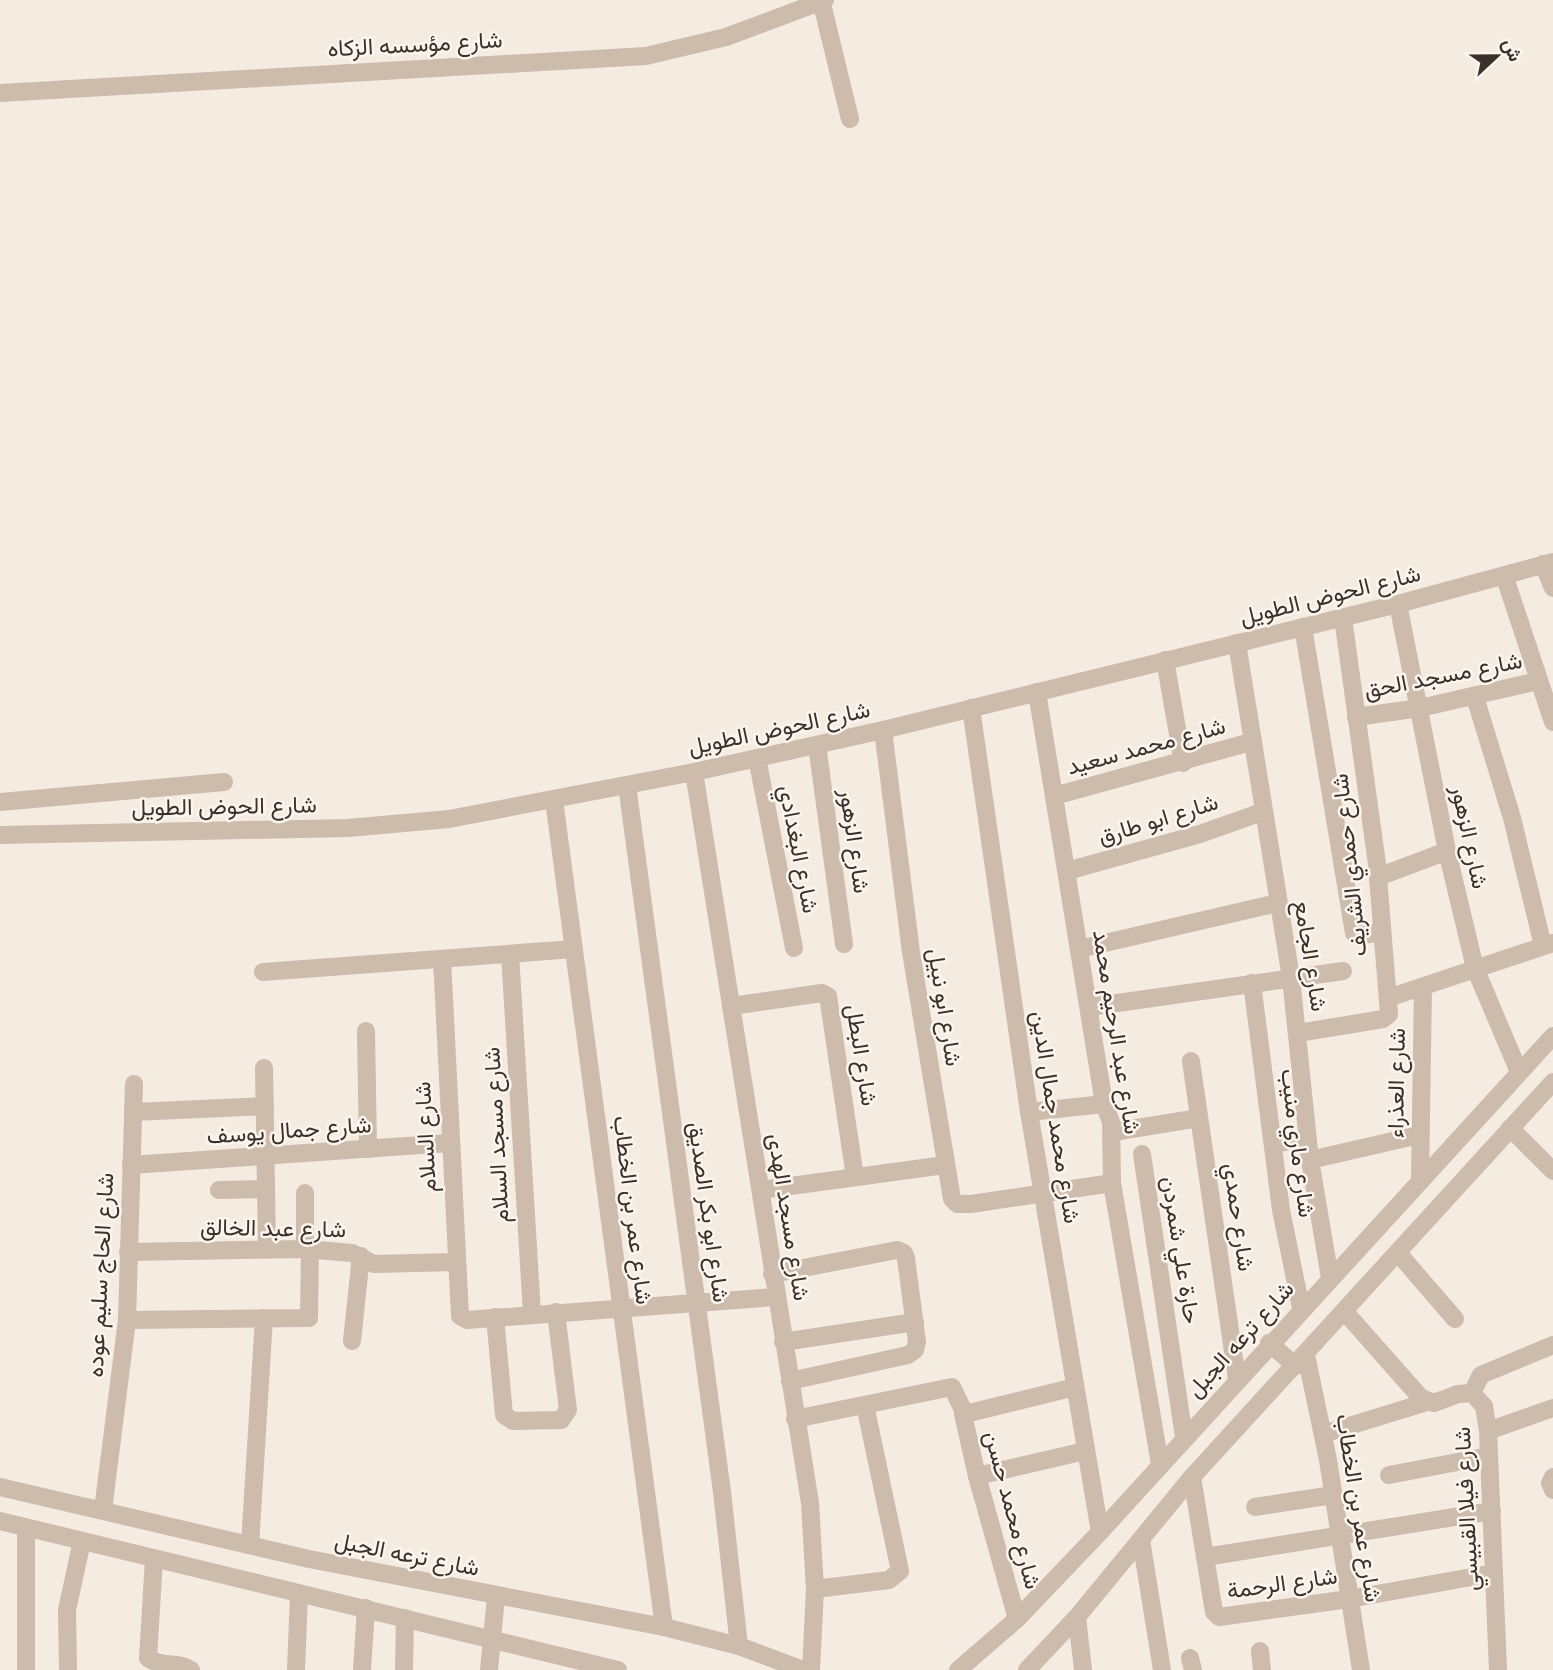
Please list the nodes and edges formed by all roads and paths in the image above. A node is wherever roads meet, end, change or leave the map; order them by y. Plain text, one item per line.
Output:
1 (823, 0) edge
2 (0, 93) edge
3 (849, 119) dead end
4 (1548, 563) edge
5 (1504, 575) junction
6 (1553, 587) edge
7 (1398, 604) junction
8 (1343, 618) junction
9 (1303, 627) junction
10 (1237, 643) junction
11 (1165, 660) junction
12 (1538, 681) junction
13 (1037, 692) junction
14 (1475, 697) junction
15 (971, 708) junction
16 (1420, 708) junction
17 (1356, 717) junction
18 (1553, 722) edge
19 (883, 730) junction
20 (1251, 742) junction
21 (817, 745) junction
22 (757, 758) junction
23 (1183, 763) junction
24 (694, 772) junction
25 (224, 782) dead end
26 (627, 785) junction
27 (1054, 796) junction
28 (554, 800) junction
29 (0, 802) edge
30 (1262, 812) junction
31 (0, 835) edge
32 (1447, 851) junction
33 (1066, 871) junction
34 (1378, 877) junction
35 (1278, 903) junction
36 (1382, 932) junction
37 (844, 944) dead end
38 (1548, 944) edge
39 (794, 948) dead end
40 (574, 949) junction
41 (1079, 949) junction
42 (510, 954) junction
43 (442, 959) junction
44 (1475, 968) junction
45 (1343, 971) dead end
46 (263, 972) dead end
47 (1291, 978) junction
48 (1252, 984) junction
49 (1423, 987) junction
50 (1388, 998) junction
51 (731, 1006) junction
52 (1089, 1007) junction
53 (366, 1031) dead end
54 (1298, 1033) junction
55 (1553, 1036) edge
56 (1192, 1062) dead end
57 (264, 1068) dead end
58 (1519, 1072) junction
59 (1553, 1082) edge
60 (134, 1084) dead end
61 (1104, 1104) junction
62 (265, 1106) junction
63 (133, 1112) junction
64 (1030, 1112) junction
65 (1199, 1118) junction
66 (1510, 1128) junction
67 (1113, 1132) junction
68 (1419, 1135) junction
69 (1307, 1138) junction
70 (450, 1143) junction
71 (1274, 1144) junction
72 (368, 1149) junction
73 (1142, 1154) dead end
74 (266, 1157) junction
75 (1310, 1160) junction
76 (131, 1165) junction
77 (945, 1165) junction
78 (1553, 1171) edge
79 (855, 1177) junction
80 (1420, 1181) junction
81 (1112, 1183) junction
82 (266, 1189) junction
83 (219, 1190) dead end
84 (761, 1190) junction
85 (305, 1193) dead end
86 (1042, 1193) junction
87 (267, 1249) junction
88 (307, 1249) junction
89 (128, 1252) junction
90 (1398, 1253) junction
91 (361, 1256) junction
92 (456, 1262) junction
93 (772, 1274) junction
94 (1330, 1278) junction
95 (776, 1297) junction
96 (696, 1305) junction
97 (1301, 1308) junction
98 (621, 1309) junction
99 (556, 1312) junction
100 (1345, 1312) junction
101 (532, 1313) junction
102 (495, 1317) junction
103 (264, 1318) junction
104 (1455, 1319) dead end
105 (127, 1320) junction
106 (915, 1322) junction
107 (352, 1341) dead end
108 (783, 1342) junction
109 (1269, 1343) junction
110 (1553, 1345) edge
111 (1301, 1361) junction
112 (1237, 1379) junction
113 (790, 1381) junction
114 (1074, 1387) junction
115 (1472, 1393) junction
116 (1427, 1402) junction
117 (865, 1405) junction
118 (1553, 1408) edge
119 (963, 1414) junction
120 (795, 1419) junction
121 (1488, 1431) junction
122 (1323, 1434) junction
123 (1184, 1437) junction
124 (1085, 1451) junction
125 (1489, 1456) junction
126 (1160, 1464) junction
127 (1389, 1475) dead end
128 (977, 1476) junction
129 (1192, 1477) junction
130 (1553, 1477) edge
131 (0, 1487) edge
132 (1553, 1490) edge
133 (1333, 1495) junction
134 (1255, 1507) dead end
135 (103, 1510) junction
136 (1492, 1511) junction
137 (0, 1521) edge
138 (26, 1528) junction
139 (1100, 1532) junction
140 (1338, 1534) junction
141 (1141, 1540) junction
142 (82, 1541) junction
143 (250, 1545) junction
144 (1205, 1557) junction
145 (155, 1559) junction
146 (1494, 1573) junction
147 (815, 1589) junction
148 (299, 1594) junction
149 (496, 1597) junction
150 (1349, 1599) junction
151 (366, 1608) junction
152 (1077, 1617) junction
153 (405, 1618) junction
154 (1017, 1619) junction
155 (664, 1627) junction
156 (491, 1641) junction
157 (739, 1646) junction
158 (1260, 1651) dead end
159 (574, 1664) edge
160 (404, 1669) edge
161 (26, 1670) edge
162 (68, 1670) edge
163 (191, 1670) edge
164 (296, 1670) edge
165 (362, 1670) edge
166 (489, 1670) edge
167 (618, 1670) edge
168 (803, 1670) edge
169 (811, 1670) edge
170 (958, 1670) edge
171 (1027, 1670) edge
172 (1083, 1670) edge
173 (1162, 1670) edge
174 (1262, 1670) edge
175 (1361, 1670) edge
176 (1498, 1670) edge

1 - 2 street, شارع مؤسسه الزكاه
1 - 3 street
4 - 5 street, شارع الحوض الطويل
4 - 6 street
5 - 7 street, شارع الحوض الطويل
5 - 12 street
7 - 8 street, شارع الحوض الطويل
7 - 16 street, شارع الزهور
8 - 9 street, شارع الحوض الطويل
8 - 17 street, شارع حمدي الشريف
9 - 10 street, شارع الحوض الطويل
9 - 36 street
10 - 11 street, شارع الحوض الطويل
10 - 20 street, شارع الجامع
11 - 13 street, شارع الحوض الطويل
11 - 23 street
12 - 14 street, شارع مسجد الحق
12 - 18 street
13 - 15 street, شارع الحوض الطويل
13 - 27 street, شارع عبد الرحيم محمد
14 - 16 street, شارع مسجد الحق
14 - 38 street
15 - 19 street, شارع الحوض الطويل
15 - 64 street, شارع محمد جمال الدين
16 - 17 street, شارع مسجد الحق
16 - 32 street, شارع الزهور
17 - 34 street, شارع حمدي الشريف
19 - 21 street, شارع الحوض الطويل
19 - 77 street, شارع ابو نبيل
20 - 23 street, شارع محمد سعيد
20 - 30 street, شارع الجامع
21 - 22 street, شارع الحوض الطويل
21 - 37 street, شارع الزهور
22 - 24 street, شارع الحوض الطويل
22 - 39 street, شارع البغدادي
23 - 27 street, شارع محمد سعيد
24 - 26 street, شارع الحوض الطويل
24 - 51 street, شارع مسجد الهدى
25 - 29 street
26 - 28 street, شارع الحوض الطويل
26 - 96 street, شارع ابو بكر الصديق
27 - 33 street, شارع عبد الرحيم محمد
28 - 31 street, شارع الحوض الطويل
28 - 40 street, شارع عمر بن الخطاب
30 - 33 street, شارع ابو طارق
30 - 35 street, شارع الجامع
32 - 34 street
32 - 44 street, شارع الزهور
33 - 41 street, شارع عبد الرحيم محمد
34 - 36 street, شارع حمدي الشريف
35 - 41 street
35 - 47 street, شارع الجامع
36 - 50 street, شارع حمدي الشريف
38 - 44 street
40 - 42 street
40 - 98 street, شارع عمر بن الخطاب
41 - 52 street, شارع عبد الرحيم محمد
42 - 43 street
42 - 101 street, شارع مسجد السلام
43 - 46 street
43 - 70 street, شارع السلام
44 - 49 street
44 - 58 street, شارع الزهور
45 - 47 street
47 - 48 street
47 - 54 street, شارع الجامع
48 - 52 street
48 - 71 street, شارع ماري منيب
49 - 50 street
49 - 68 street, شارع العذراء
50 - 54 street
51 - 79 street, شارع البطل
51 - 84 street, شارع مسجد الهدى
52 - 61 street, شارع عبد الرحيم محمد
53 - 72 street
54 - 69 street, شارع الجامع
55 - 58 street, شارع ترعه الجبل
56 - 65 street, شارع حمدي
57 - 62 street
58 - 80 street, شارع ترعه الجبل
59 - 66 street
60 - 63 street, شارع الحاج سليم عوده
61 - 64 street
61 - 67 street, شارع عبد الرحيم محمد
62 - 63 street
62 - 74 street
63 - 76 street, شارع الحاج سليم عوده
64 - 86 street, شارع محمد جمال الدين
65 - 67 street
65 - 112 street, شارع حمدي
66 - 78 street
66 - 90 street
67 - 81 street, شارع عبد الرحيم محمد
68 - 75 street
68 - 80 street, شارع العذراء
69 - 71 street
69 - 75 street, شارع الجامع
70 - 72 street, شارع جمال يوسف
70 - 92 street, شارع السلام
71 - 97 street, شارع ماري منيب
72 - 74 street, شارع جمال يوسف
73 - 123 street, حارة علي شمردن
74 - 76 street, شارع جمال يوسف
74 - 82 street
75 - 94 street, شارع الجامع
76 - 89 street, شارع الحاج سليم عوده
77 - 79 street
77 - 86 street, شارع ابو نبيل
79 - 84 street
80 - 94 street, شارع ترعه الجبل
81 - 86 street
81 - 126 street, شارع عبد الرحيم محمد
82 - 83 street
82 - 87 street
84 - 93 street, شارع مسجد الهدى
85 - 88 street
86 - 114 street, شارع محمد جمال الدين
87 - 88 street, شارع عبد الخالق
87 - 89 street, شارع عبد الخالق
88 - 91 street, شارع عبد الخالق
88 - 103 street
89 - 105 street, شارع الحاج سليم عوده
90 - 100 street
90 - 104 street
91 - 92 street, شارع عبد الخالق
91 - 107 street
92 - 102 street, شارع السلام
93 - 95 street, شارع مسجد الهدى
93 - 106 street
94 - 97 street, شارع ترعه الجبل
95 - 96 street
95 - 108 street, شارع مسجد الهدى
96 - 98 street
96 - 157 street, شارع ابو بكر الصديق
97 - 109 street, شارع ترعه الجبل
98 - 99 street
98 - 155 street, شارع عمر بن الخطاب
99 - 101 street
99 - 102 street
100 - 111 street
100 - 116 street, شارع فيلا القبيسي
101 - 102 street
103 - 105 street
103 - 143 street
105 - 135 street, شارع الحاج سليم عوده
106 - 108 street
106 - 113 street
108 - 113 street, شارع مسجد الهدى
109 - 111 street
109 - 112 street, شارع ترعه الجبل
110 - 115 street
111 - 122 street, شارع عمر بن الخطاب
111 - 129 street
112 - 123 street, شارع ترعه الجبل
113 - 120 street, شارع مسجد الهدى
114 - 119 street
114 - 124 street, شارع محمد جمال الدين
115 - 116 street, شارع فيلا القبيسي
115 - 121 street, شارع فيلا القبيسي
116 - 122 street
117 - 119 street, شارع محمد حسن
117 - 120 street
117 - 147 street
118 - 121 street
119 - 128 street, شارع محمد حسن
120 - 147 street, شارع مسجد الهدى
121 - 125 street, شارع فيلا القبيسي
122 - 133 street, شارع عمر بن الخطاب
123 - 126 street, شارع ترعه الجبل
124 - 128 street
124 - 139 street, شارع محمد جمال الدين
125 - 127 street
125 - 136 street, شارع فيلا القبيسي
126 - 139 street, شارع ترعه الجبل
128 - 154 street, شارع محمد حسن
129 - 141 street
129 - 144 street, شارع الرحمة
130 - 132 street
131 - 135 street, شارع ترعه الجبل
133 - 134 street
133 - 140 street, شارع عمر بن الخطاب
135 - 143 street, شارع ترعه الجبل
136 - 140 street
136 - 146 street, شارع فيلا القبيسي
137 - 138 street
138 - 142 street
138 - 161 street
139 - 154 street, شارع ترعه الجبل
140 - 144 street
140 - 150 street, شارع عمر بن الخطاب
141 - 152 street
141 - 173 street
142 - 145 street
142 - 162 street
143 - 149 street, شارع ترعه الجبل
144 - 150 street, شارع الرحمة
145 - 148 street
145 - 163 street
146 - 150 street, شارع الرحمة
146 - 176 street, شارع فيلا القبيسي
147 - 169 street, شارع مسجد الهدى
148 - 151 street
148 - 164 street
149 - 155 street, شارع ترعه الجبل
149 - 156 street
150 - 175 street, شارع عمر بن الخطاب
151 - 153 street
151 - 165 street
152 - 171 street
152 - 172 street
153 - 156 street
153 - 160 street
154 - 170 street, شارع ترعه الجبل
155 - 157 street, شارع ترعه الجبل
156 - 159 street
156 - 166 street
157 - 168 street, شارع ترعه الجبل
158 - 174 street
159 - 167 street

